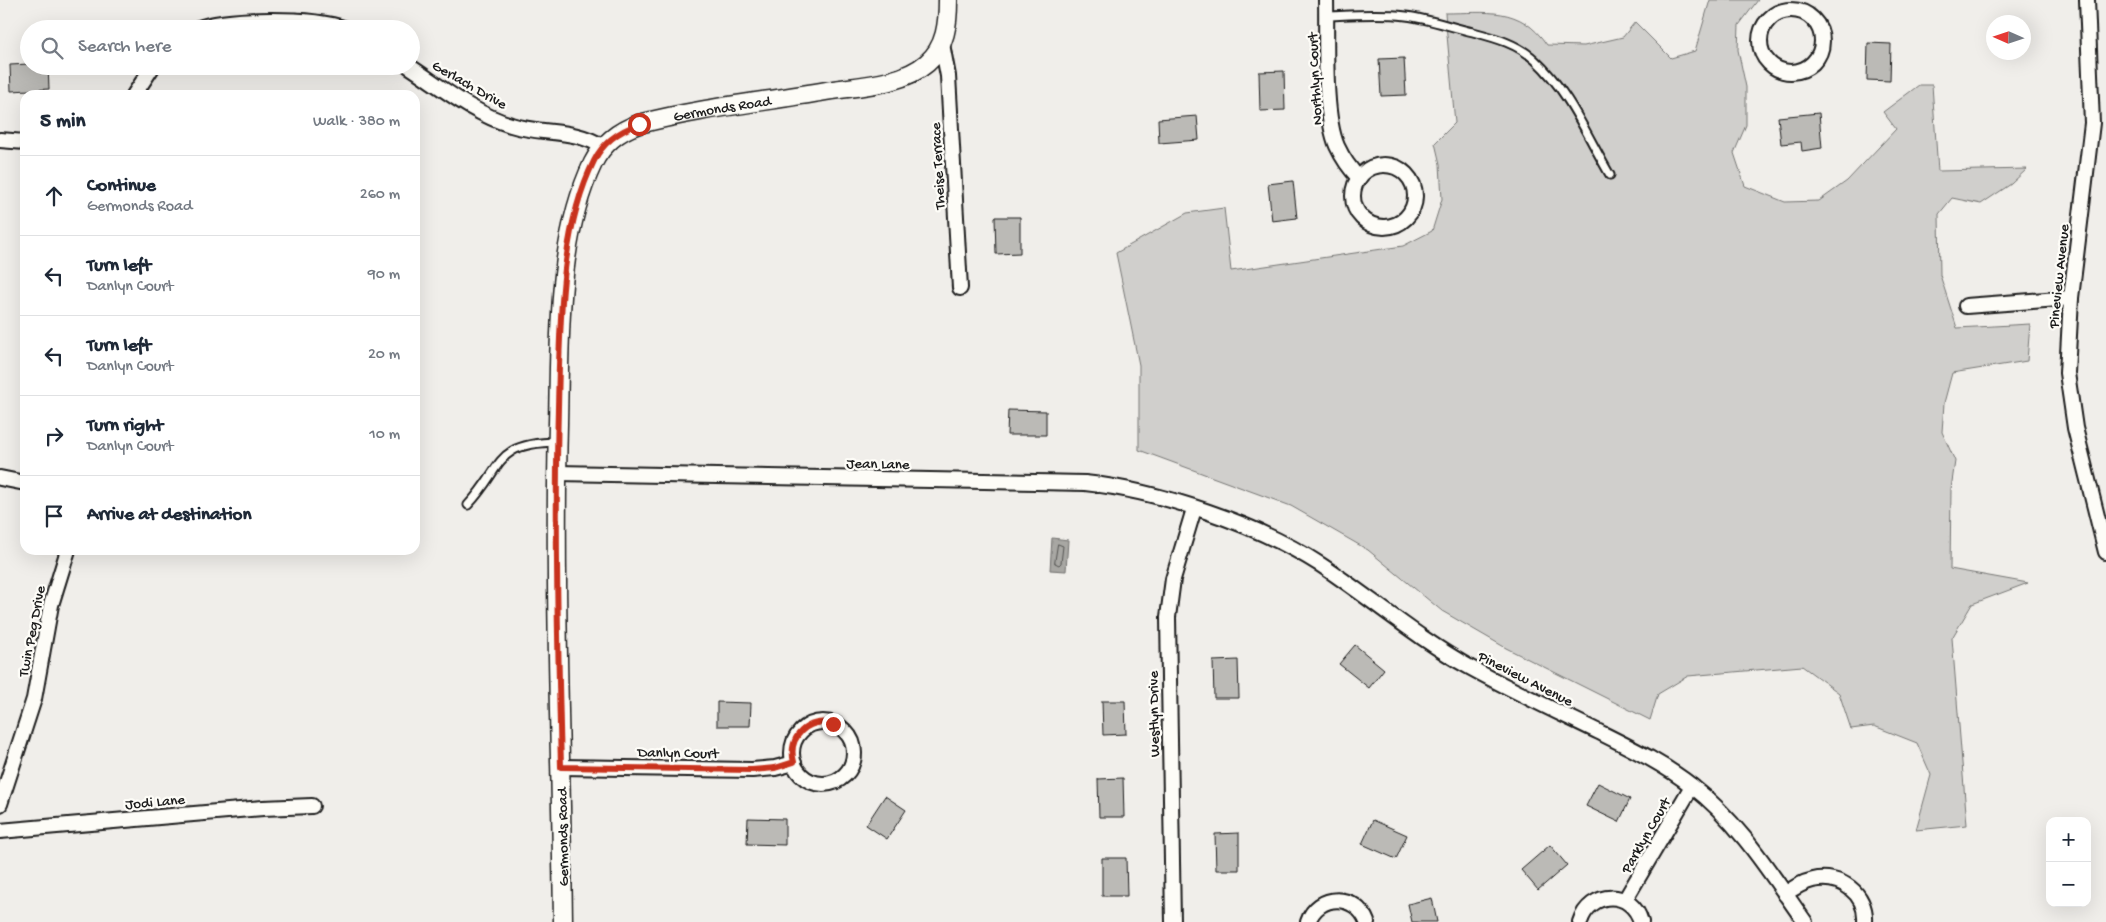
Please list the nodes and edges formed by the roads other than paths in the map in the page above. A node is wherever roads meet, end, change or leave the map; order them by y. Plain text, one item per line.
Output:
1 (948, 0) edge
2 (1326, 0) edge
3 (2087, 0) edge
4 (1788, 5) edge
5 (1326, 16) junction
6 (942, 44) junction
7 (420, 73) edge
8 (147, 75) edge
9 (137, 90) edge
10 (0, 140) edge
11 (20, 142) edge
12 (603, 147) junction
13 (1610, 175) dead end
14 (1359, 178) junction
15 (960, 288) dead end
16 (2070, 298) junction
17 (1966, 306) dead end
18 (558, 442) junction
19 (557, 473) junction
20 (0, 478) edge
21 (20, 482) edge
22 (468, 505) dead end
23 (1194, 509) junction
24 (2105, 545) edge
25 (66, 555) edge
26 (794, 762) junction
27 (561, 767) junction
28 (1692, 786) junction
29 (0, 804) edge
30 (312, 806) dead end
31 (0, 831) edge
32 (1785, 894) junction
33 (1625, 900) junction
34 (563, 922) edge
35 (1173, 922) edge
36 (1308, 922) edge
37 (1367, 922) edge
38 (1580, 922) edge
39 (1641, 922) edge
40 (1805, 922) edge
41 (1865, 922) edge

1 - 6 street, Germonds Road
2 - 5 street, Northlyn Court
3 - 16 street, Pineview Avenue
4 - 4 street
5 - 13 lane
5 - 14 street, Northlyn Court
6 - 12 street, Germonds Road
6 - 15 street, Theise Terrace
7 - 12 street, Gerlach Drive
8 - 9 street
10 - 11 street
12 - 18 street, Germonds Road
14 - 14 street
16 - 17 street
16 - 24 street, Pineview Avenue
18 - 19 street, Germonds Road
18 - 22 lane
19 - 23 street, Jean Lane
19 - 27 street, Germonds Road
20 - 21 street
23 - 28 street, Pineview Avenue
23 - 35 street, Westlyn Drive
25 - 29 street, Twin Peg Drive
26 - 26 street
26 - 27 street, Danlyn Court
27 - 34 street, Germonds Road
28 - 32 street, Pineview Avenue
28 - 33 street, Parklyn Court
30 - 31 street, Jodi Lane
32 - 40 street, Pineview Avenue
32 - 41 street
33 - 38 street
33 - 39 street
36 - 37 street

